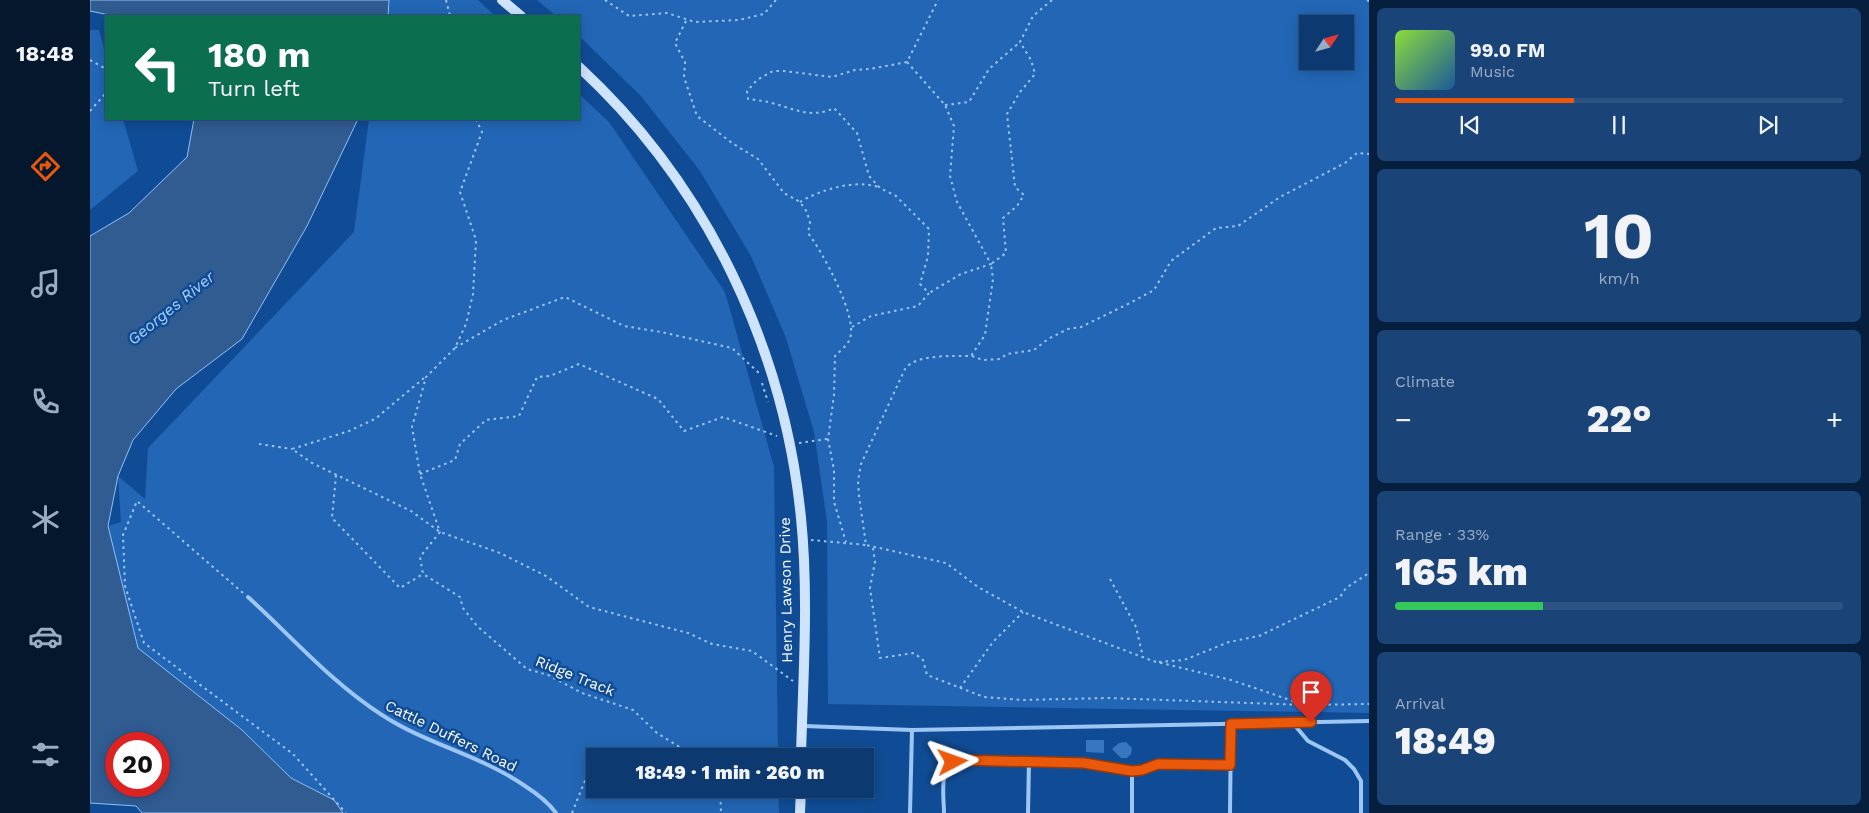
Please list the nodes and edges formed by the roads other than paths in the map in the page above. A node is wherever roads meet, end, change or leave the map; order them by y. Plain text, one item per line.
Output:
1 (502, 0) edge
2 (520, 15) edge
3 (580, 68) edge
4 (248, 598) road end
5 (1369, 721) edge
6 (1292, 722) junction
7 (1231, 724) junction
8 (802, 726) junction
9 (912, 730) junction
10 (801, 748) edge
11 (1029, 761) junction
12 (1230, 765) junction
13 (1132, 771) junction
14 (801, 798) edge
15 (556, 813) edge
16 (800, 813) edge
17 (910, 813) edge
18 (944, 813) edge
19 (1028, 813) edge
20 (1132, 813) edge
21 (1230, 813) edge
22 (1361, 813) edge

1 - 2 main road
3 - 8 main road, Henry Lawson Drive
4 - 15 lane, Cattle Duffers Road
5 - 6 lane
6 - 7 lane
6 - 22 lane
7 - 9 lane
7 - 12 lane
8 - 9 lane
8 - 10 main road, Henry Lawson Drive
9 - 17 lane
11 - 13 lane
11 - 18 lane
11 - 19 lane
12 - 13 lane
12 - 21 lane
13 - 20 lane
14 - 16 main road

